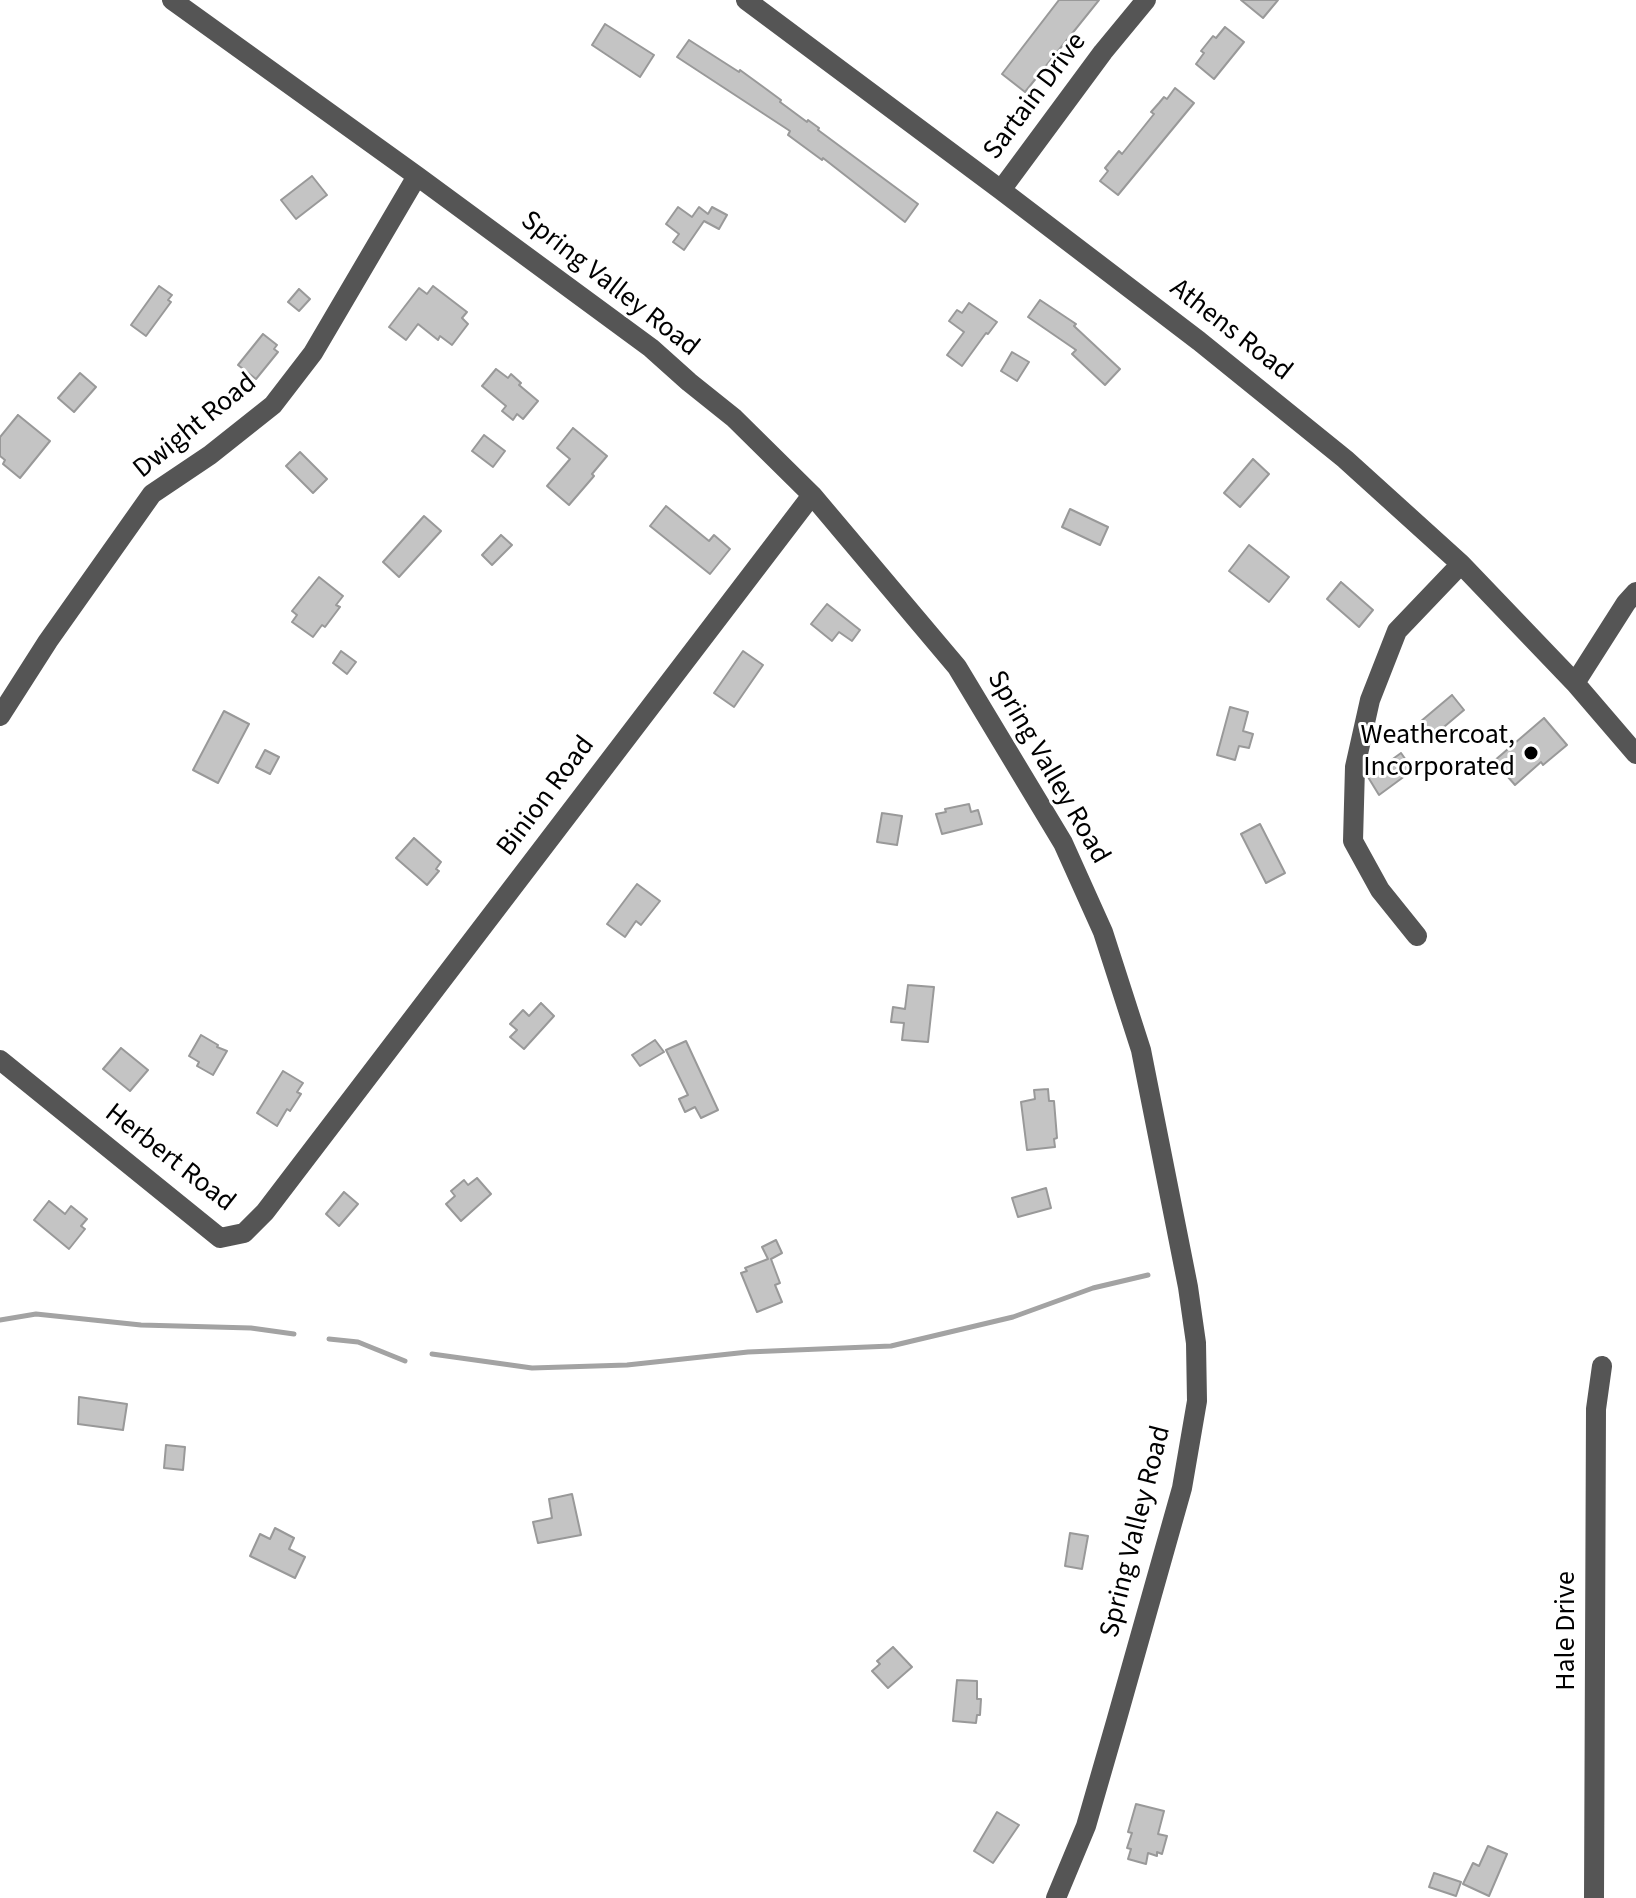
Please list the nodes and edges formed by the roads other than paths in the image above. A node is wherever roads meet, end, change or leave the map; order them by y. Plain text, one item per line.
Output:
1 (172, 0) edge
2 (746, 0) edge
3 (1146, 0) edge
4 (417, 176) junction
5 (1001, 190) junction
6 (812, 495) junction
7 (1461, 564) junction
8 (1636, 592) edge
9 (1575, 683) junction
10 (0, 716) edge
11 (1636, 754) edge
12 (1417, 936) dead end
13 (0, 1060) edge
14 (326, 1133) joint
15 (1602, 1366) dead end
16 (1056, 1898) edge
17 (1594, 1898) edge

1 - 4 street, Spring Valley Road
2 - 5 street, Athens Road
3 - 5 street, Sartain Drive
4 - 6 street, Spring Valley Road
4 - 10 street, Dwight Road
5 - 7 street, Athens Road
6 - 14 street, Binion Road
6 - 16 street, Spring Valley Road
7 - 9 street, Athens Road
7 - 12 street
8 - 9 street
9 - 11 street, Athens Road
13 - 14 street, Herbert Road
15 - 17 street, Hale Drive

